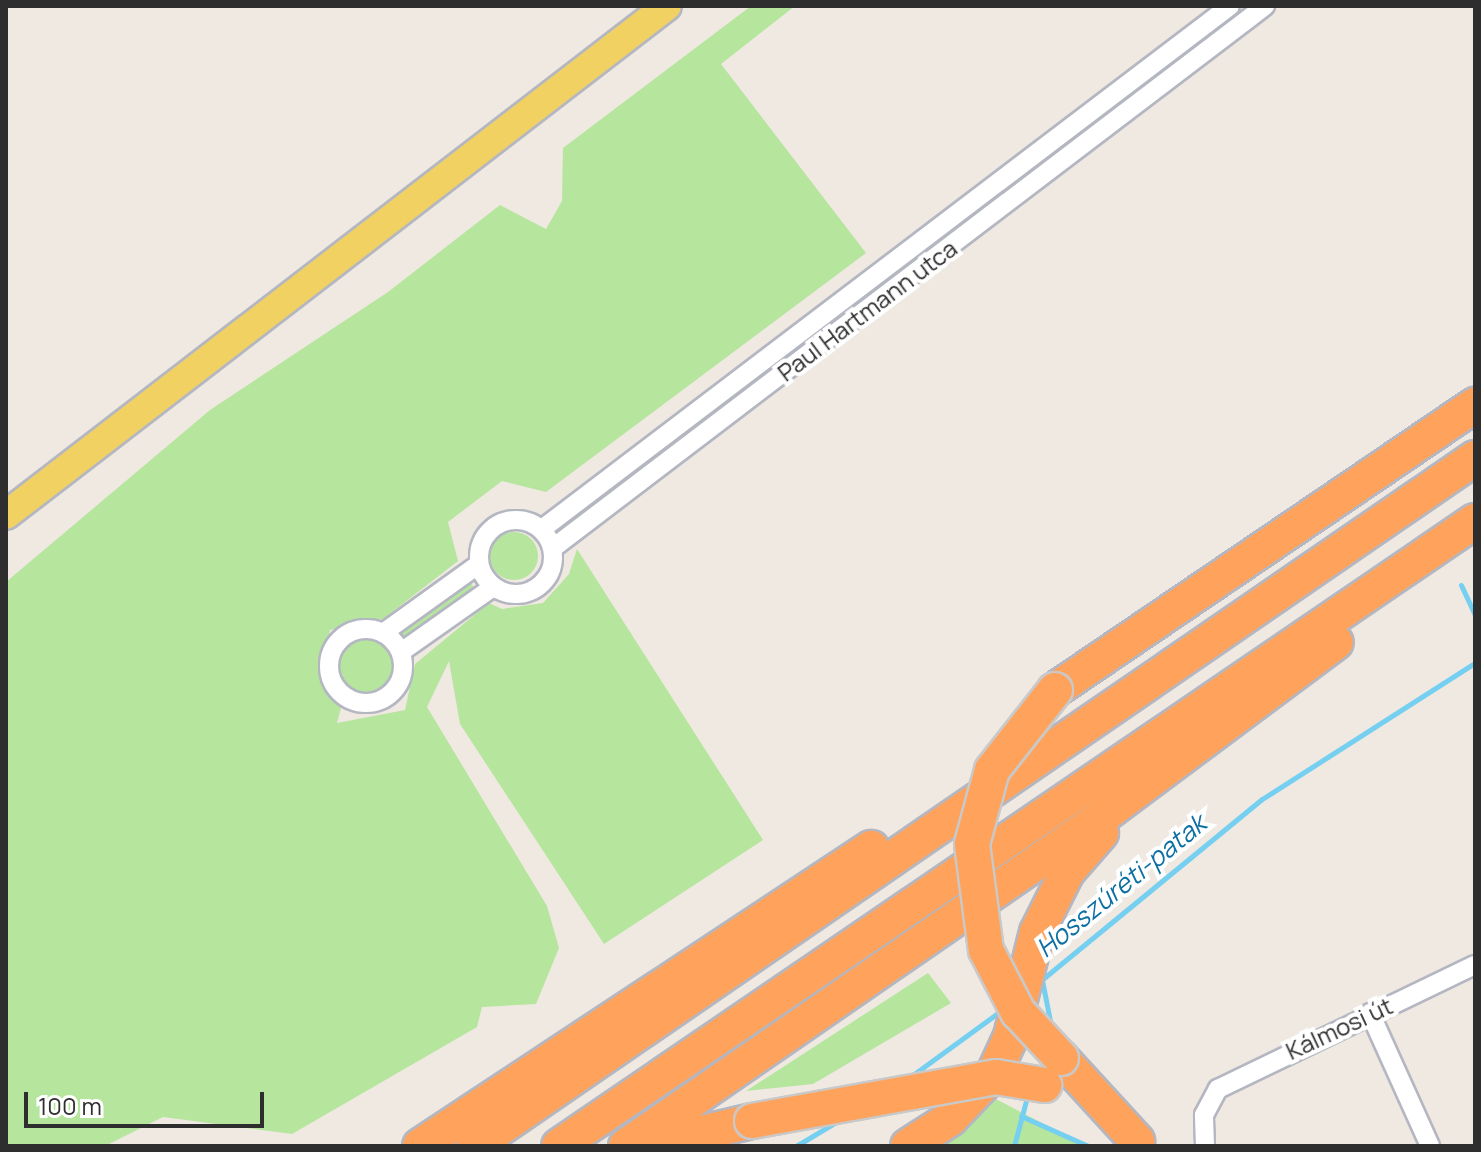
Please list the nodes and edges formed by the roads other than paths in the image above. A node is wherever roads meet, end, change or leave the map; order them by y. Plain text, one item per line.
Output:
1 (667, 6) edge
2 (1230, 6) edge
3 (1265, 6) edge
4 (1475, 405) edge
5 (1475, 458) edge
6 (6, 515) edge
7 (1475, 521) edge
8 (542, 529) junction
9 (1475, 532) edge
10 (553, 548) junction
11 (479, 564) junction
12 (493, 587) junction
13 (383, 633) junction
14 (401, 652) junction
15 (1076, 731) junction
16 (1167, 768) junction
17 (1475, 965) edge
18 (1370, 1013) junction
19 (1052, 1072) junction
20 (1138, 1143) edge
21 (420, 1146) edge
22 (474, 1146) edge
23 (559, 1146) edge
24 (626, 1146) edge
25 (646, 1146) edge
26 (908, 1146) edge
27 (1205, 1146) edge
28 (1430, 1146) edge

1 - 6 main road
2 - 8 street, Paul Hartmann utca
3 - 10 street, Paul Hartmann utca
4 - 19 highway, bridge
5 - 15 highway
7 - 23 highway
8 - 10 street
8 - 11 street
9 - 16 highway
10 - 12 street
11 - 12 street
11 - 13 street
12 - 14 street
13 - 14 street
13 - 14 street
15 - 21 highway
15 - 22 highway
16 - 24 highway
16 - 26 highway
17 - 18 street, Kálmosi út
18 - 27 street, Kálmosi út
18 - 28 street
19 - 20 highway
19 - 25 highway, bridge

